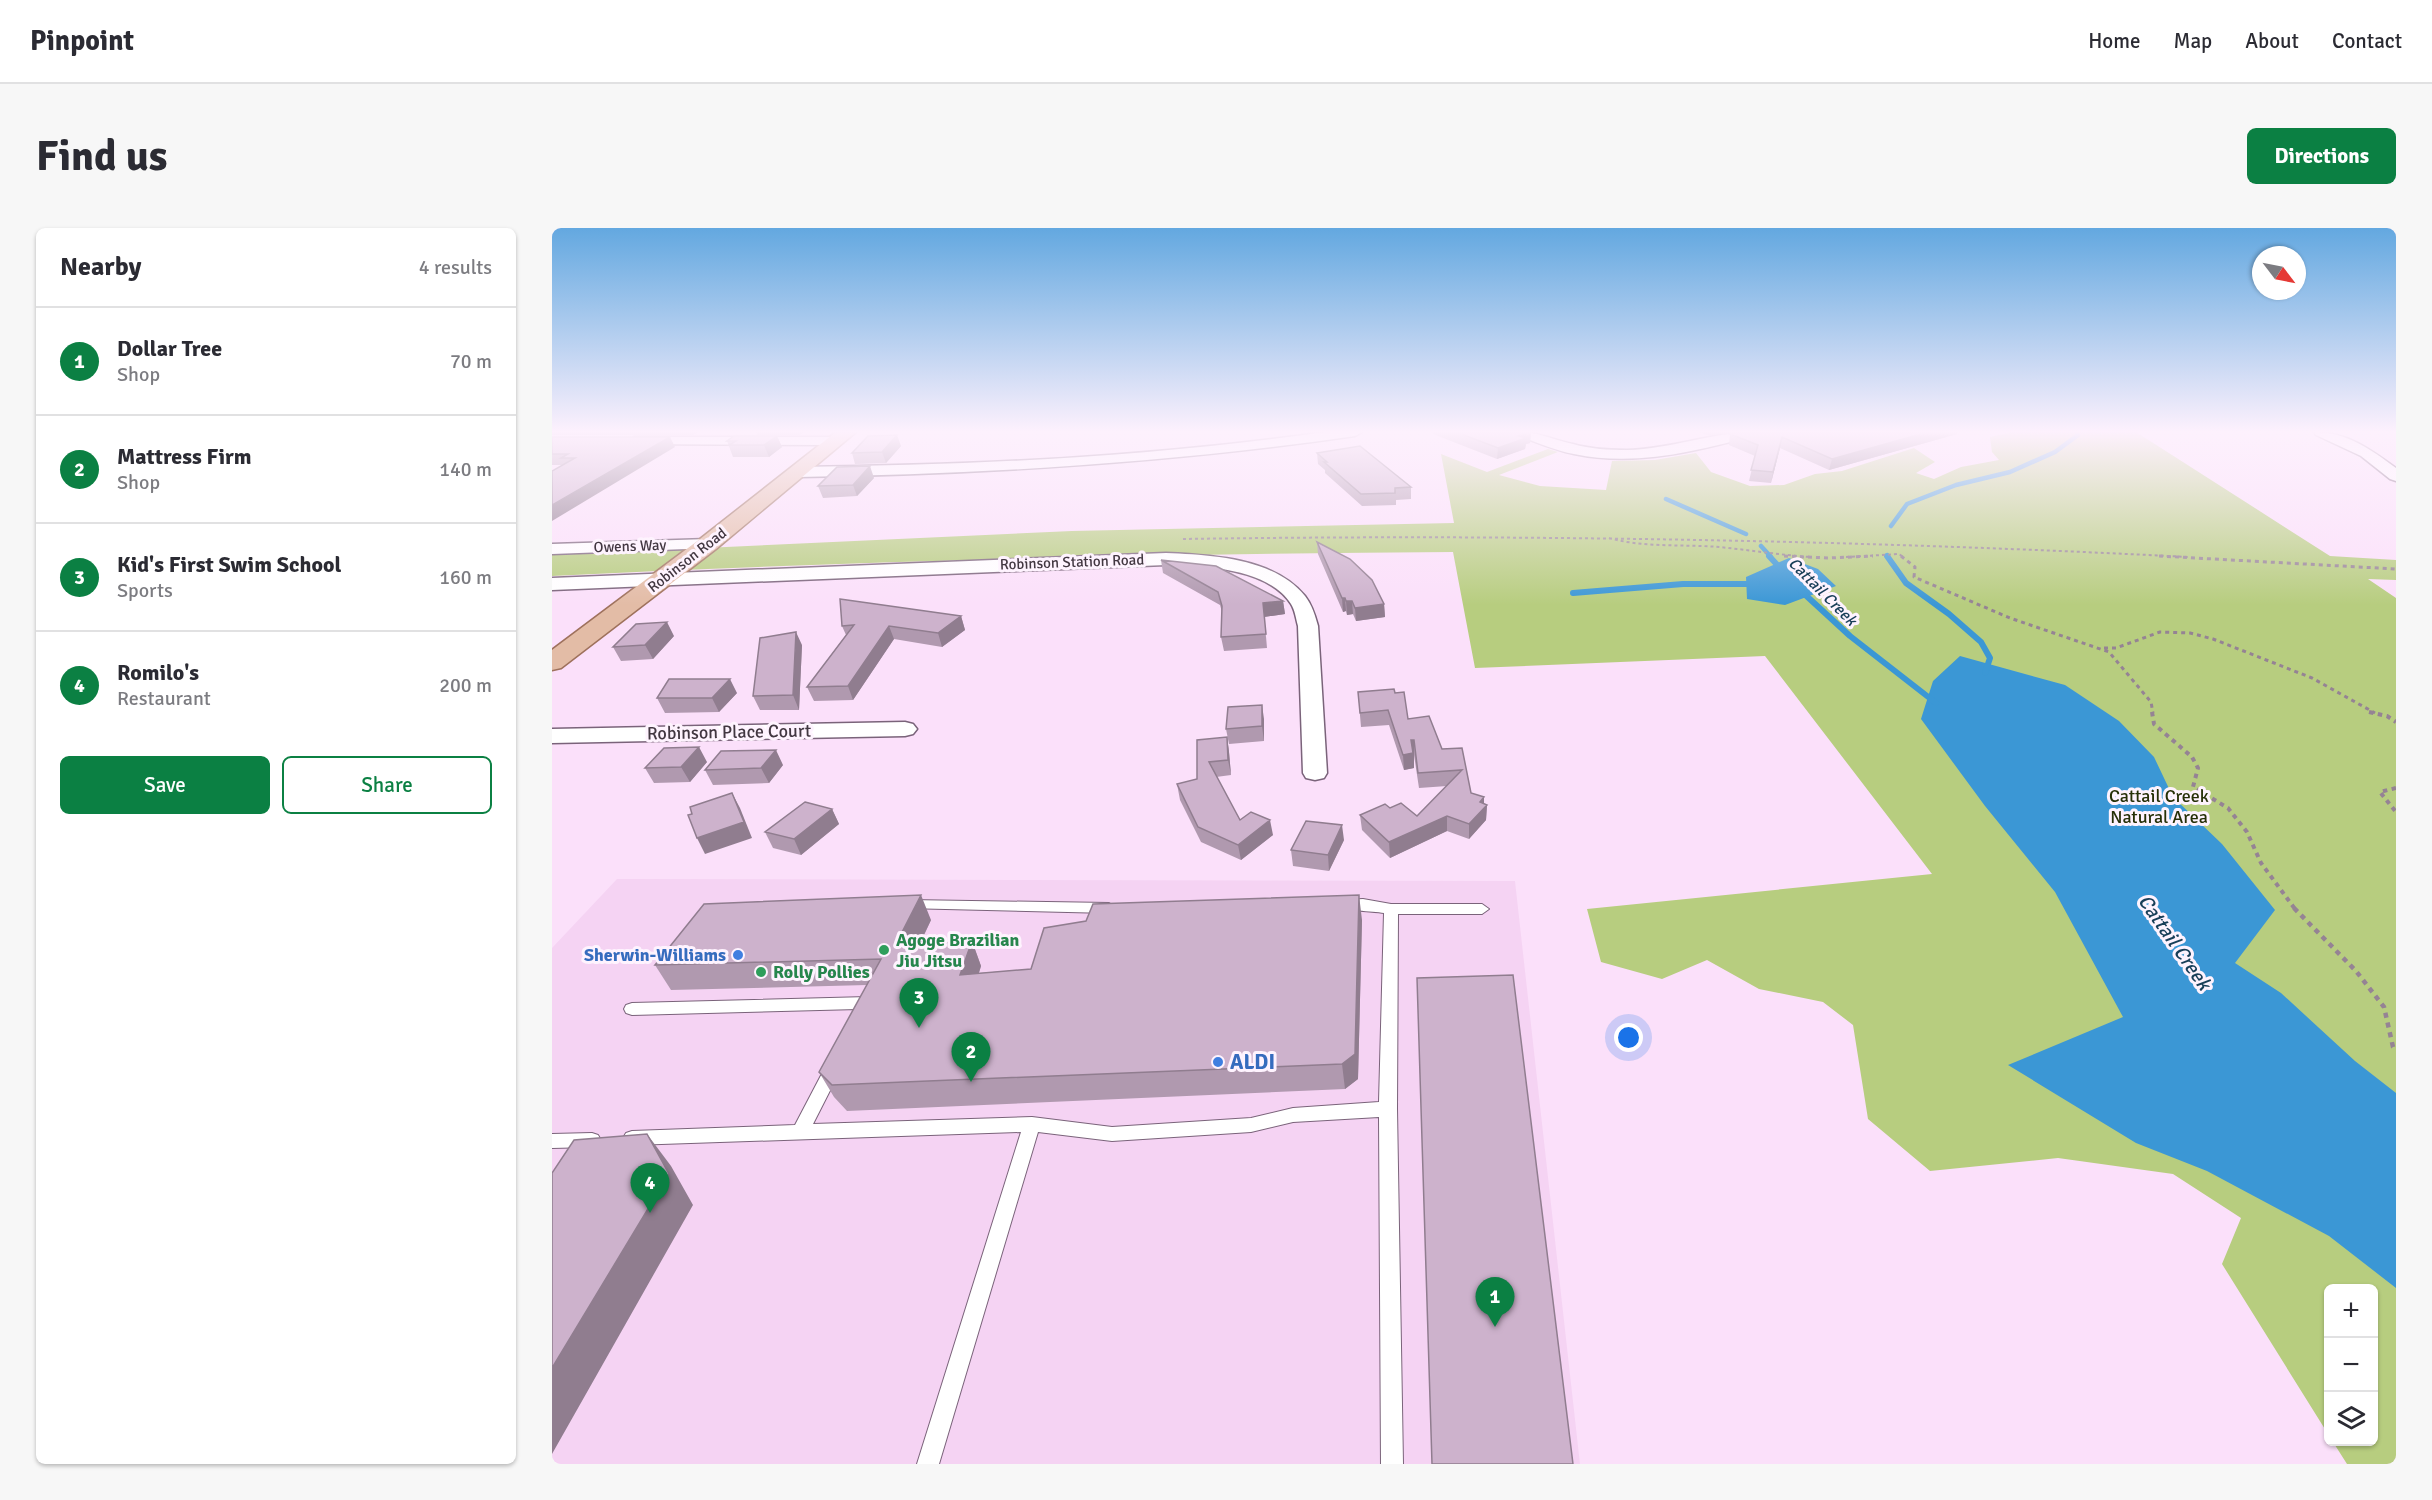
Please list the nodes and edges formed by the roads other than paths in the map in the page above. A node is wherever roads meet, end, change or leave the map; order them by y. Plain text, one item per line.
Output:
1 (777, 490) edge
2 (708, 544) junction
3 (552, 549) edge
4 (662, 580) junction
5 (552, 584) edge
6 (552, 662) edge
7 (905, 729) dead end
8 (552, 736) edge
9 (1316, 772) dead end
10 (890, 905) edge
11 (1329, 905) edge
12 (1126, 908) edge
13 (1391, 909) junction
14 (1482, 909) dead end
15 (632, 1009) dead end
16 (857, 1023) edge
17 (842, 1052) edge
18 (1388, 1109) junction
19 (1032, 1124) junction
20 (800, 1132) junction
21 (552, 1141) edge
22 (928, 1464) edge
23 (1392, 1464) edge

1 - 2 main road, Robinson Road
2 - 3 street, Owens Way
2 - 4 main road, Robinson Road
4 - 5 street, Robinson Station Road
4 - 6 main road, Robinson Road
4 - 9 street, Robinson Station Road
7 - 8 street, Robinson Place Court
10 - 12 lane
11 - 13 lane
13 - 14 lane
13 - 18 lane
15 - 16 lane
17 - 20 lane
18 - 19 lane
18 - 23 lane
19 - 20 lane
19 - 22 lane
20 - 21 lane

